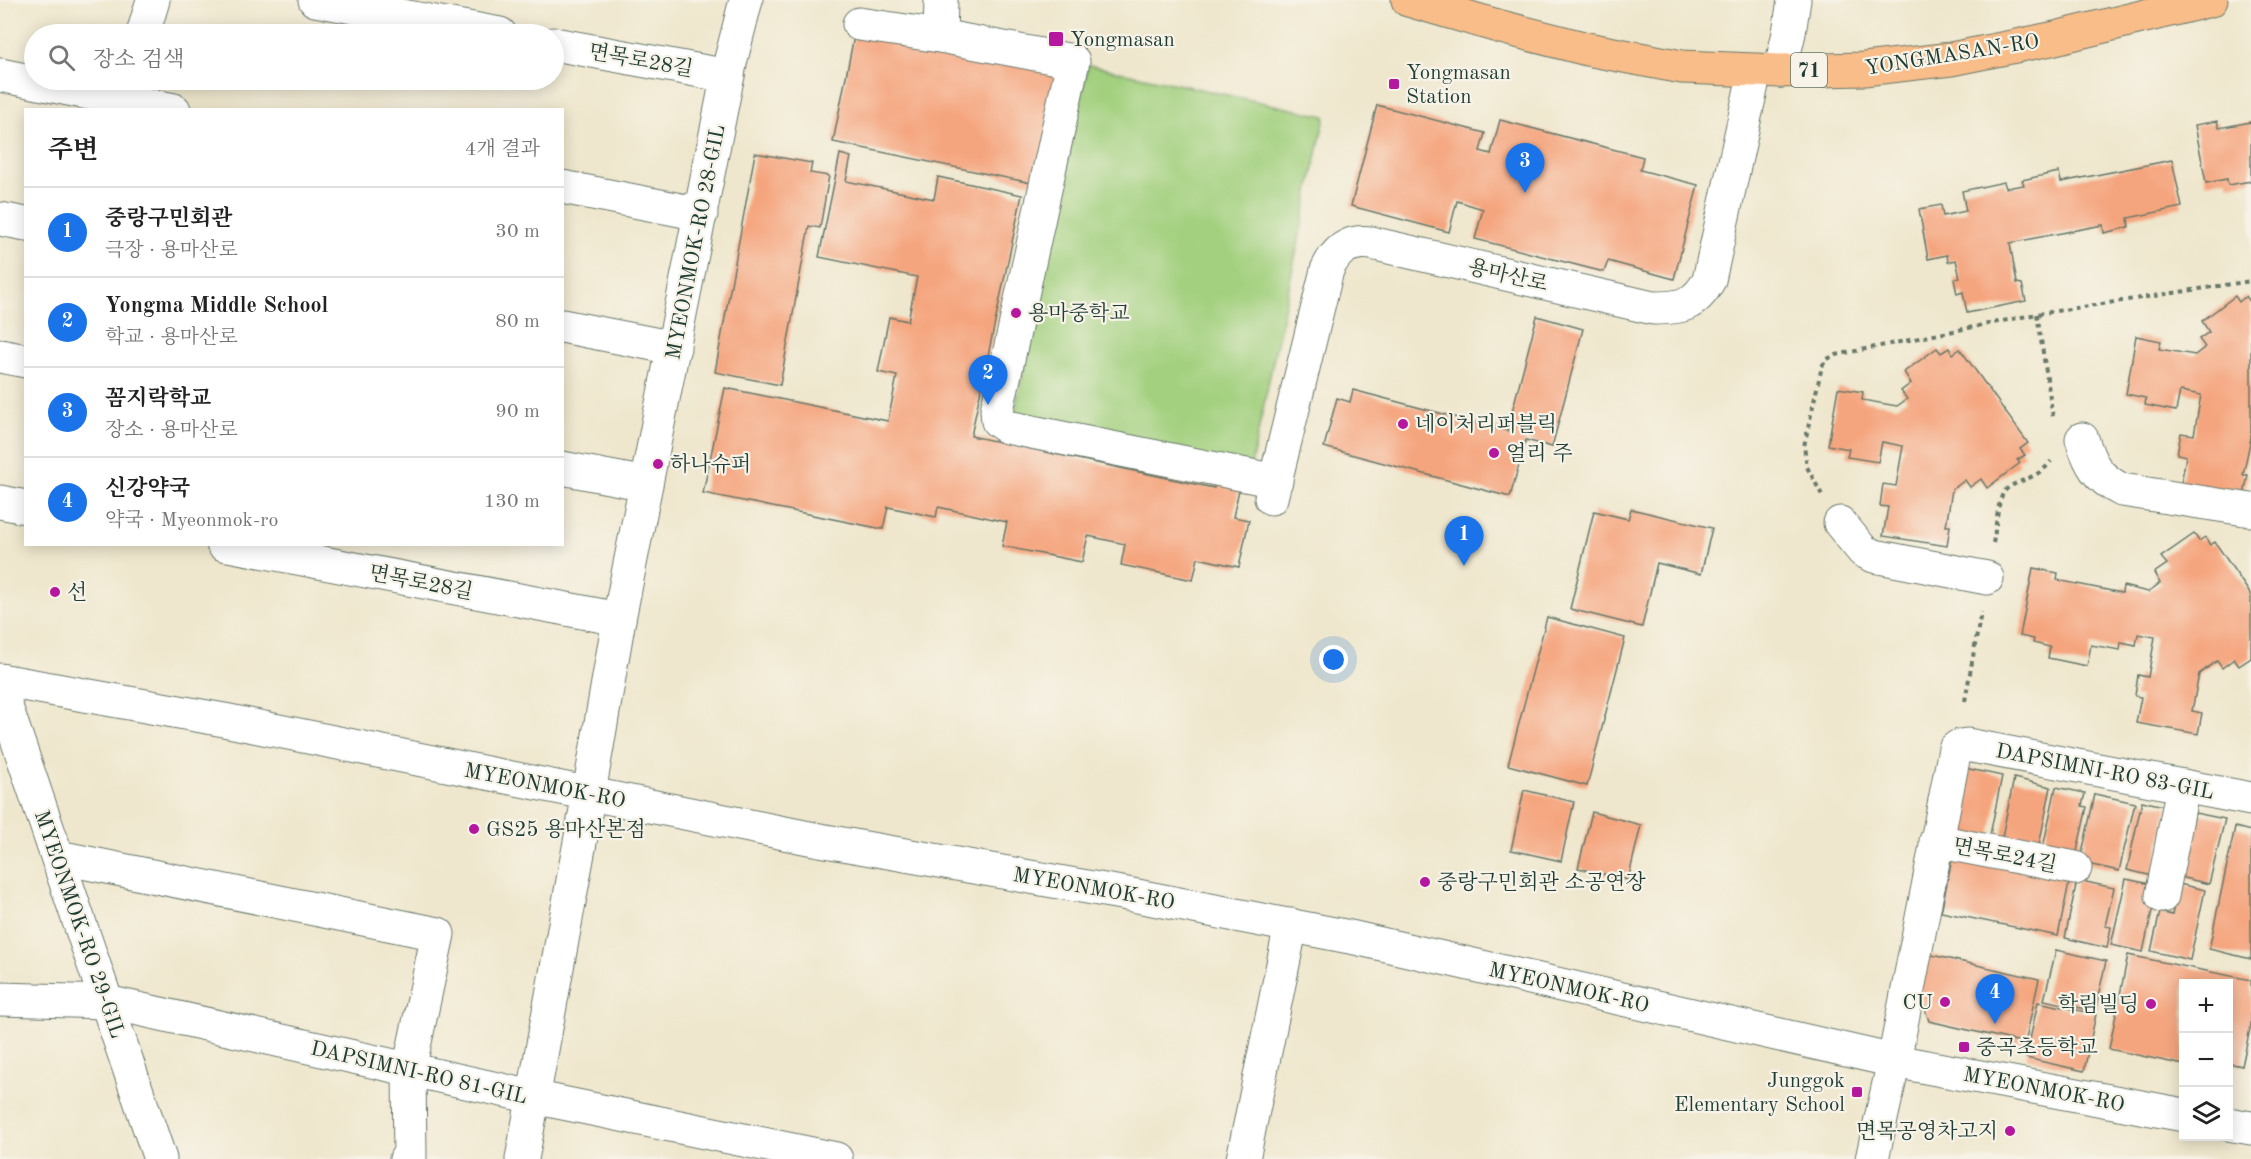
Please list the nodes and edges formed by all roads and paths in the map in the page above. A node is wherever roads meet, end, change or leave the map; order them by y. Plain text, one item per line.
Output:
1 (153, 0) edge
2 (315, 0) edge
3 (746, 0) edge
4 (941, 0) edge
5 (1408, 0) edge
6 (1794, 0) edge
7 (2211, 0) edge
8 (395, 8) edge
9 (146, 24) edge
10 (460, 24) edge
11 (859, 24) dead end
12 (940, 36) junction
13 (564, 46) edge
14 (1767, 71) junction
15 (0, 75) edge
16 (728, 76) junction
17 (24, 78) edge
18 (128, 90) edge
19 (169, 108) edge
20 (564, 187) edge
21 (700, 214) junction
22 (0, 219) edge
23 (24, 224) edge
24 (2251, 281) edge
25 (2037, 314) junction
26 (564, 326) edge
27 (674, 348) junction
28 (0, 356) edge
29 (24, 362) edge
30 (2068, 432) joint
31 (2054, 457) dead end
32 (564, 468) edge
33 (646, 484) junction
34 (0, 502) edge
35 (24, 507) edge
36 (2251, 510) edge
37 (1840, 523) joint
38 (233, 546) edge
39 (1987, 579) junction
40 (619, 620) junction
41 (0, 680) edge
42 (0, 689) edge
43 (1965, 701) dead end
44 (2183, 786) junction
45 (589, 793) junction
46 (2251, 799) edge
47 (1936, 841) junction
48 (58, 857) junction
49 (2075, 868) dead end
50 (2162, 896) dead end
51 (1291, 926) junction
52 (0, 999) edge
53 (107, 1002) junction
54 (1894, 1061) junction
55 (409, 1070) junction
56 (533, 1097) junction
57 (2179, 1114) edge
58 (2233, 1125) edge
59 (2251, 1128) edge
60 (160, 1159) edge
61 (406, 1159) edge
62 (522, 1159) edge
63 (836, 1159) edge
64 (1243, 1159) edge
65 (1872, 1159) edge

1 - 9 street
2 - 8 street
3 - 16 street, MYEONMOK-RO 28-GIL
4 - 12 street
5 - 14 main road, YONGMASAN-RO / 71
6 - 14 street, 용마산로
7 - 14 main road, YONGMASAN-RO / 71
8 - 10 street
11 - 12 street
12 - 14 street, 용마산로
13 - 16 street, 면목로28길
15 - 17 street
16 - 21 street, MYEONMOK-RO 28-GIL
18 - 19 street
20 - 21 street
21 - 27 street, MYEONMOK-RO 28-GIL
22 - 23 street
24 - 25 path
25 - 30 path
25 - 37 path
26 - 27 street
27 - 33 street, MYEONMOK-RO 28-GIL
28 - 29 street
30 - 36 street
31 - 39 path
32 - 33 street
33 - 40 street, MYEONMOK-RO 28-GIL
34 - 35 street
37 - 39 street
38 - 40 street, 면목로28길
39 - 43 path
40 - 45 street, MYEONMOK-RO 28-GIL
41 - 45 street, MYEONMOK-RO
42 - 48 street, MYEONMOK-RO 29-GIL
44 - 46 street, DAPSIMNI-RO 83-GIL
44 - 47 street, DAPSIMNI-RO 83-GIL
44 - 50 street
45 - 51 street, MYEONMOK-RO
45 - 56 street, MYEONMOK-RO 28-GIL
47 - 49 street, 면목로24길
47 - 54 street
48 - 53 street, MYEONMOK-RO 29-GIL
48 - 55 street
51 - 54 street, MYEONMOK-RO
51 - 64 street
52 - 53 street, DAPSIMNI-RO 81-GIL
53 - 55 street, DAPSIMNI-RO 81-GIL
53 - 60 street, MYEONMOK-RO 29-GIL
54 - 57 street, MYEONMOK-RO
54 - 65 street
55 - 56 street, DAPSIMNI-RO 81-GIL
55 - 61 street
56 - 62 street, MYEONMOK-RO 28-GIL
56 - 63 street, DAPSIMNI-RO 81-GIL
58 - 59 street

